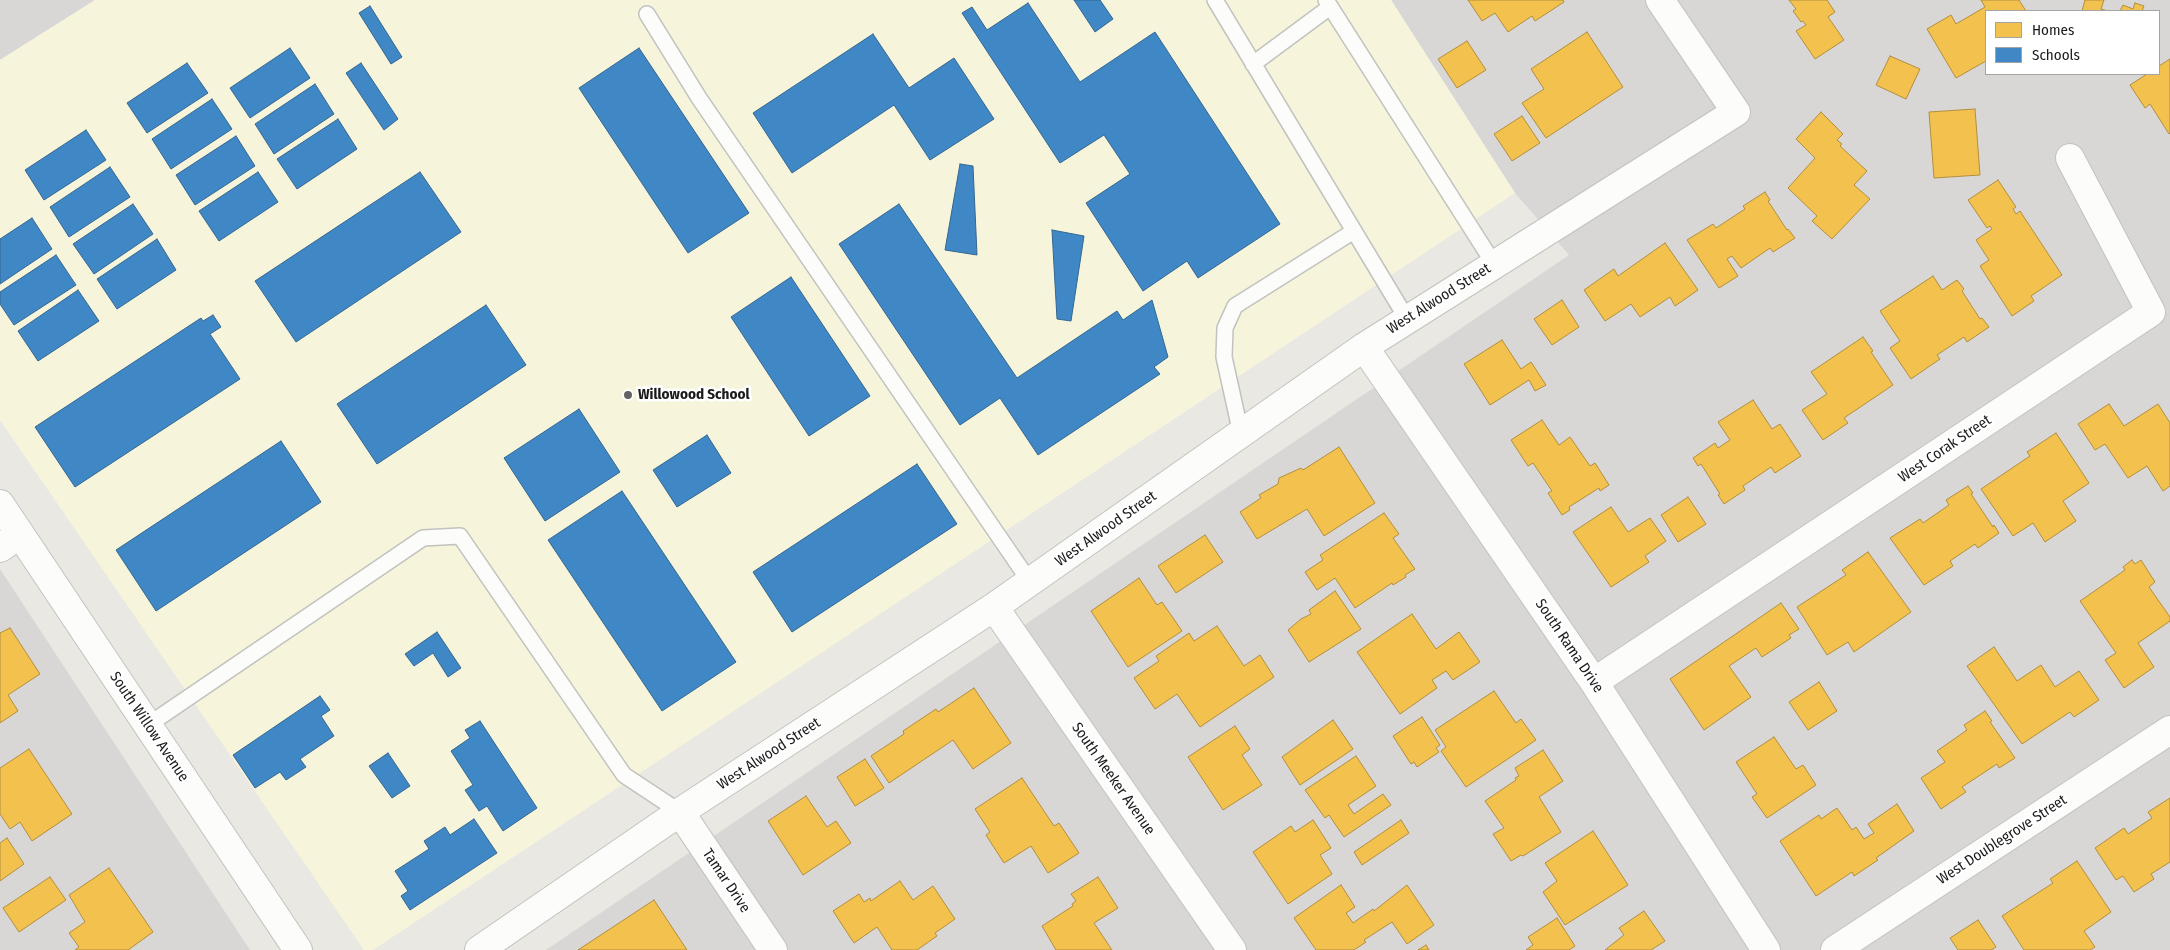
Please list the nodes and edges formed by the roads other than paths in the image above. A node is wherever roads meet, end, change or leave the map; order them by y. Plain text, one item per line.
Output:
1 (1215, 0) edge
2 (1660, 0) edge
3 (1328, 3) edge
4 (647, 14) dead end
5 (1253, 64) junction
6 (2070, 158) dead end
7 (1354, 231) junction
8 (1494, 264) junction
9 (1407, 319) junction
10 (1364, 347) junction
11 (1241, 434) junction
12 (0, 504) edge
13 (10, 541) edge
14 (1030, 582) junction
15 (994, 607) junction
16 (1594, 682) junction
17 (148, 725) junction
18 (2170, 730) edge
19 (680, 812) junction
20 (298, 950) edge
21 (478, 950) edge
22 (773, 950) edge
23 (1232, 950) edge
24 (1766, 950) edge
25 (1835, 950) edge

1 - 5 lane
2 - 8 street, West Alwood Street
3 - 5 lane
3 - 8 lane
4 - 14 lane
5 - 7 lane
6 - 16 street, West Corak Street
7 - 9 lane
7 - 11 lane
8 - 9 street, West Alwood Street
9 - 10 street, West Alwood Street
10 - 11 street, West Alwood Street
10 - 16 street, South Rama Drive
11 - 14 street, West Alwood Street
12 - 13 street, South Willow Avenue
13 - 17 street, South Willow Avenue
14 - 15 street, West Alwood Street
15 - 19 street, West Alwood Street
15 - 23 street, South Meeker Avenue
16 - 24 street, South Rama Drive
17 - 19 lane
17 - 20 street, South Willow Avenue
18 - 25 street, West Doublegrove Street
19 - 21 street, West Alwood Street
19 - 22 street, Tamar Drive

